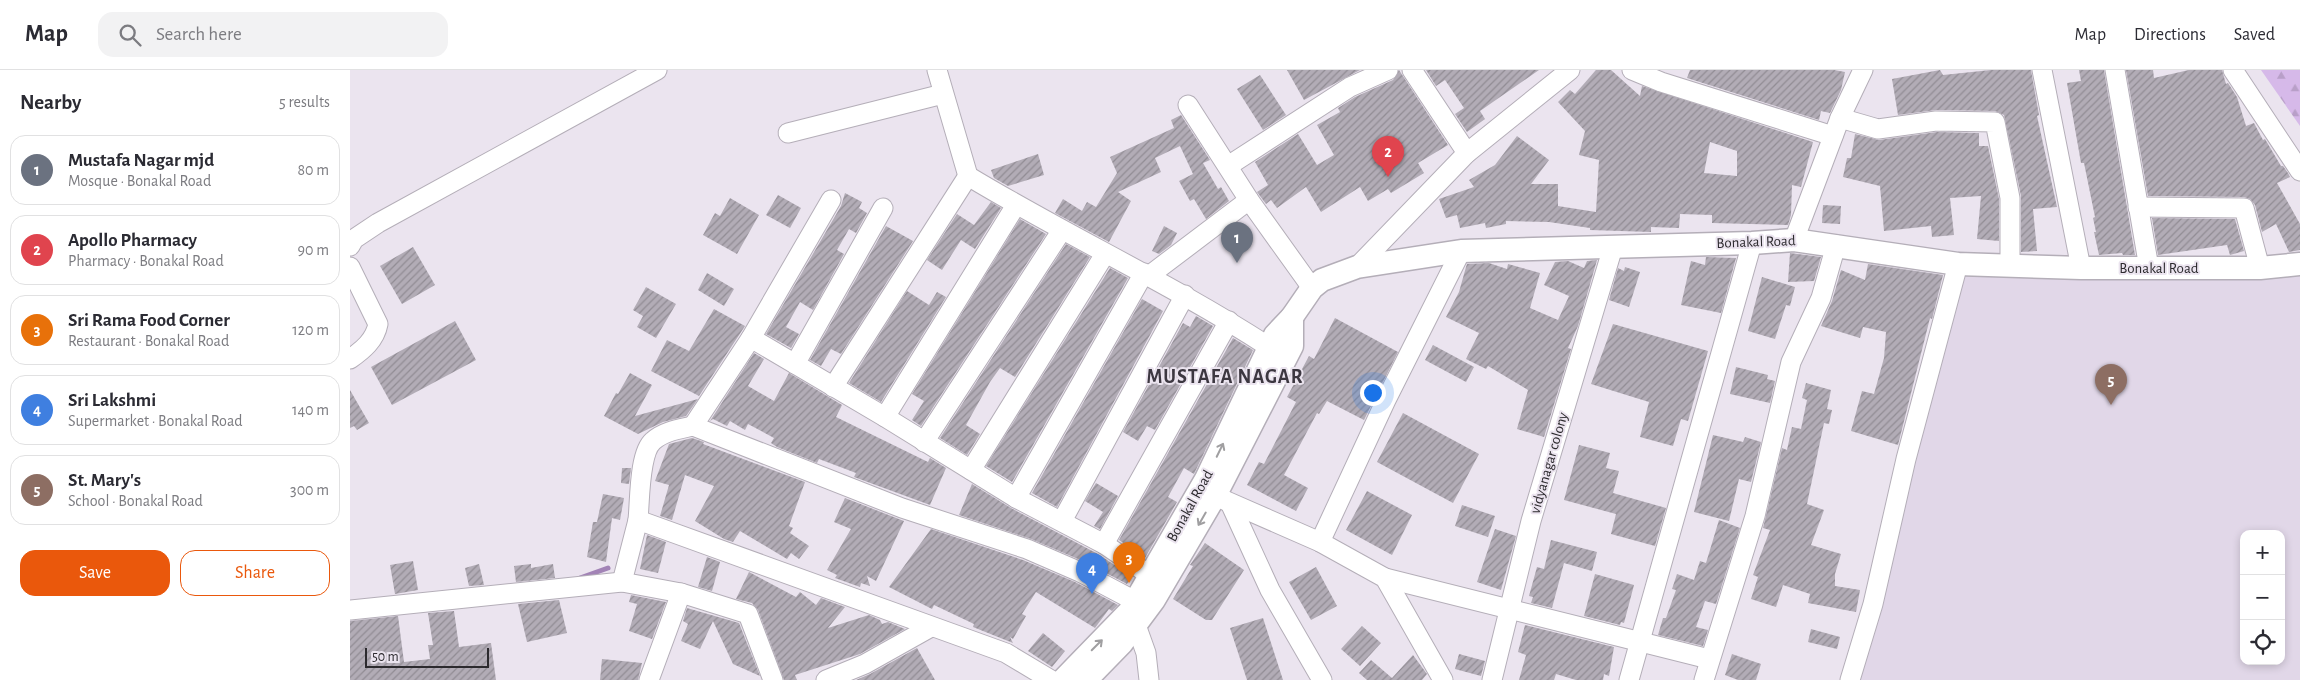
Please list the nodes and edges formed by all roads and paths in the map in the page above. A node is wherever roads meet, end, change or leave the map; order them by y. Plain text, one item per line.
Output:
1 (657, 70) edge
2 (937, 70) edge
3 (1388, 70) edge
4 (1412, 70) edge
5 (1570, 70) edge
6 (1632, 70) edge
7 (1863, 70) edge
8 (2042, 70) edge
9 (2115, 70) edge
10 (2233, 70) edge
11 (943, 94) junction
12 (1188, 105) dead end
13 (1840, 118) junction
14 (788, 133) dead end
15 (1833, 136) junction
16 (1467, 153) junction
17 (1228, 166) junction
18 (2300, 171) edge
19 (968, 176) junction
20 (830, 200) dead end
21 (1249, 200) junction
22 (1016, 205) junction
23 (2138, 207) junction
24 (883, 208) dead end
25 (1062, 230) junction
26 (1794, 240) junction
27 (1752, 243) junction
28 (1836, 245) junction
29 (350, 246) edge
30 (1613, 247) junction
31 (1461, 250) junction
32 (1105, 254) junction
33 (1958, 264) junction
34 (2300, 264) edge
35 (2010, 265) junction
36 (1357, 266) junction
37 (350, 267) edge
38 (2080, 268) junction
39 (2149, 268) junction
40 (2260, 268) junction
41 (1147, 274) junction
42 (1312, 288) junction
43 (1185, 295) junction
44 (1292, 317) junction
45 (1229, 321) junction
46 (751, 338) junction
47 (1269, 347) junction
48 (350, 360) edge
49 (795, 364) junction
50 (833, 387) junction
51 (886, 417) junction
52 (693, 426) junction
53 (924, 442) junction
54 (971, 470) junction
55 (1016, 498) junction
56 (1223, 501) junction
57 (638, 520) junction
58 (1062, 521) junction
59 (1320, 542) junction
60 (1104, 544) junction
61 (1151, 576) junction
62 (1385, 578) junction
63 (622, 582) junction
64 (681, 593) junction
65 (1135, 602) junction
66 (1509, 608) junction
67 (350, 610) edge
68 (1136, 624) junction
69 (931, 627) junction
70 (1640, 640) junction
71 (1709, 659) junction
72 (649, 680) edge
73 (773, 680) edge
74 (826, 680) edge
75 (1051, 680) edge
76 (1063, 680) edge
77 (1086, 680) edge
78 (1149, 680) edge
79 (1322, 680) edge
80 (1443, 680) edge
81 (1492, 680) edge
82 (1629, 680) edge
83 (1704, 680) edge
84 (1850, 680) edge

1 - 29 street
2 - 11 street
3 - 17 street
4 - 16 street
5 - 16 street
6 - 15 street
7 - 13 street
8 - 38 street
9 - 23 street
10 - 18 street
11 - 14 street
11 - 19 street
12 - 17 street
13 - 15 street
13 - 35 street
15 - 26 street
16 - 36 street
17 - 21 street
19 - 22 street
19 - 50 street
20 - 46 street
21 - 41 street
21 - 42 street
22 - 25 street
22 - 51 street
23 - 39 street
23 - 40 street
24 - 49 street
25 - 32 street
25 - 53 street
26 - 27 main road, Bonakal Road
26 - 28 main road, Bonakal Road
27 - 30 main road, Bonakal Road
27 - 70 street
28 - 33 main road, Bonakal Road
28 - 71 street
30 - 31 main road, Bonakal Road
30 - 66 street, vidyanagar colony
31 - 36 main road, Bonakal Road
31 - 59 street
32 - 41 street
32 - 54 street
33 - 35 main road, Bonakal Road
33 - 84 street
34 - 40 main road, Bonakal Road
35 - 38 main road, Bonakal Road
36 - 42 main road, Bonakal Road
37 - 48 street
38 - 39 main road, Bonakal Road
39 - 40 main road, Bonakal Road
41 - 43 street
41 - 55 street
42 - 44 main road, Bonakal Road
43 - 45 street
43 - 58 street
44 - 47 main road, Bonakal Road
44 - 56 main road, Bonakal Road
45 - 47 street
45 - 60 street
46 - 49 street
46 - 52 street
61 -> 47 main road, Bonakal Road
49 - 50 street
50 - 51 street
51 - 53 street
52 - 57 street
52 - 65 street
53 - 54 street
54 - 55 street
55 - 58 street
56 - 59 street
56 -> 68 main road, Bonakal Road
56 - 79 street
57 - 63 street
57 - 69 street
58 - 60 street
59 - 62 street
60 - 61 street
61 - 65 main road, Bonakal Road
62 - 66 street
62 - 80 street
63 - 64 street
63 - 67 street
64 - 72 street
64 - 73 street
76 -> 65 main road, Bonakal Road
66 - 70 street
66 - 81 street, vidyanagar colony
68 - 77 main road, Bonakal Road
68 - 78 street
69 - 74 street
69 - 75 street
70 - 71 street
70 - 82 street
71 - 83 street

